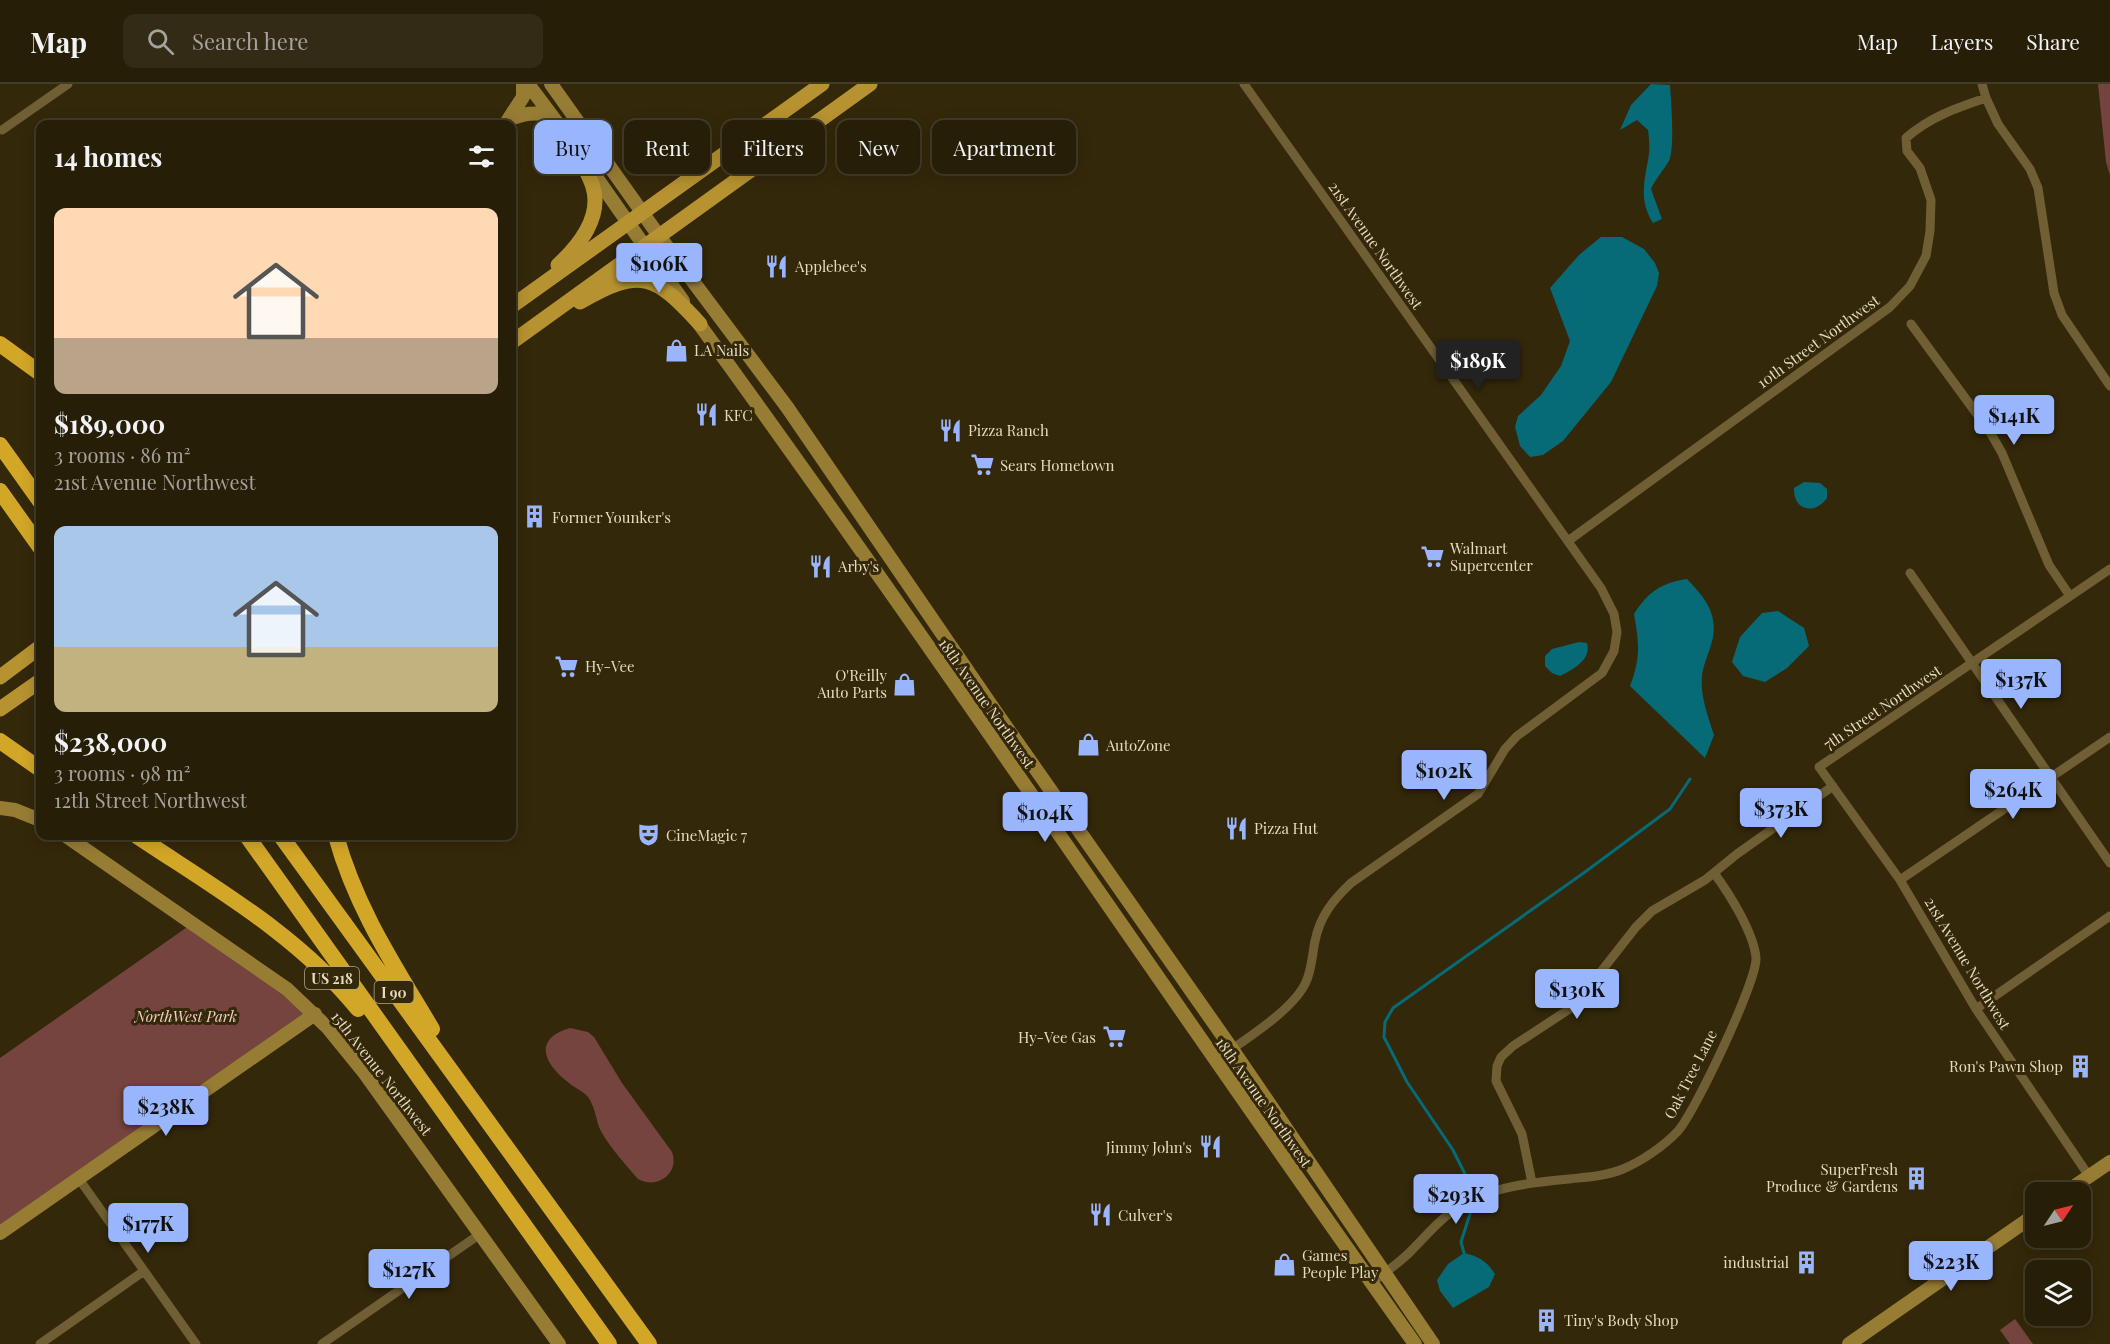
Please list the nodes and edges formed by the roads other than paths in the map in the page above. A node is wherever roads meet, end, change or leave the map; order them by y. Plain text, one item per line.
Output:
1 (68, 84) edge
2 (551, 84) edge
3 (822, 84) edge
4 (870, 84) edge
5 (1244, 84) edge
6 (1982, 84) edge
7 (527, 89) edge
8 (1986, 98) junction
9 (563, 101) junction
10 (551, 115) junction
11 (555, 120) edge
12 (2, 130) dead end
13 (586, 174) edge
14 (593, 174) edge
15 (642, 213) junction
16 (627, 223) junction
17 (659, 236) junction
18 (643, 246) junction
19 (516, 302) edge
20 (516, 303) edge
21 (700, 324) junction
22 (1911, 324) dead end
23 (516, 339) edge
24 (516, 339) edge
25 (0, 344) edge
26 (36, 370) edge
27 (2110, 386) edge
28 (0, 445) edge
29 (0, 491) edge
30 (36, 495) edge
31 (1568, 541) junction
32 (36, 542) edge
33 (2110, 569) edge
34 (1910, 573) dead end
35 (2070, 596) junction
36 (36, 650) edge
37 (1973, 663) junction
38 (0, 677) edge
39 (36, 684) edge
40 (0, 709) edge
41 (2110, 737) edge
42 (0, 741) edge
43 (36, 766) edge
44 (1819, 767) joint
45 (2050, 779) junction
46 (1833, 786) junction
47 (0, 808) edge
48 (36, 818) edge
49 (72, 840) edge
50 (143, 840) edge
51 (250, 840) edge
52 (284, 840) edge
53 (337, 840) edge
54 (2110, 863) edge
55 (1714, 873) junction
56 (1900, 880) junction
57 (2110, 916) edge
58 (1976, 1009) junction
59 (315, 1014) junction
60 (1232, 1049) junction
61 (1215, 1061) junction
62 (508, 1149) junction
63 (2110, 1162) edge
64 (483, 1167) junction
65 (2090, 1176) junction
66 (79, 1179) junction
67 (2081, 1182) edge
68 (1532, 1183) junction
69 (2025, 1222) edge
70 (0, 1233) edge
71 (480, 1234) junction
72 (144, 1271) junction
73 (1386, 1272) junction
74 (1371, 1282) junction
75 (40, 1344) edge
76 (196, 1344) edge
77 (322, 1344) edge
78 (559, 1344) edge
79 (609, 1344) edge
80 (649, 1344) edge
81 (1415, 1344) edge
82 (1433, 1344) edge
83 (1849, 1344) edge

1 - 12 street
2 - 9 street, 18th Avenue Northwest
3 - 15 main road
4 - 17 main road
5 - 31 street, 21st Avenue Northwest
6 - 8 street
7 - 9 street
7 - 10 street, 18th Avenue Northwest
7 - 10 street
8 - 27 street
8 - 31 street, 10th Street Northwest
9 - 15 street, 18th Avenue Northwest
10 - 11 street, 18th Avenue Northwest
13 - 19 main road
14 - 16 street, 18th Avenue Northwest
15 - 16 main road
15 - 17 street, 18th Avenue Northwest
16 - 18 street, 18th Avenue Northwest
16 - 20 main road
17 - 18 main road
17 - 60 street, 18th Avenue Northwest
18 - 21 street, 18th Avenue Northwest
18 - 23 main road
21 - 24 main road
21 - 61 street, 18th Avenue Northwest
22 - 35 street
25 - 26 highway
28 - 30 highway
29 - 32 highway
31 - 60 street, 21st Avenue Northwest
33 - 35 street, 7th Street Northwest
34 - 37 street
35 - 37 street, 7th Street Northwest
36 - 38 main road
37 - 44 street, 7th Street Northwest
37 - 45 street
39 - 40 main road
41 - 45 street
42 - 43 highway
44 - 46 street, 21st Avenue Northwest
45 - 54 street
45 - 56 street
46 - 55 street
46 - 56 street, 21st Avenue Northwest
47 - 48 street
49 - 59 street, 15th Avenue Northwest
50 - 64 highway, US 218
51 - 64 highway, I 90
52 - 62 highway, I 90
53 - 62 highway
55 - 68 street
55 - 68 street, Oak Tree Lane
56 - 58 street, 21st Avenue Northwest
57 - 58 street
58 - 65 street, 21st Avenue Northwest
59 - 66 street
59 - 71 street, 15th Avenue Northwest
60 - 61 street, 21st Avenue Northwest
60 - 73 street, 18th Avenue Northwest
61 - 74 street, 18th Avenue Northwest
62 - 80 highway, I 90
63 - 65 street
64 - 79 highway, I 90
65 - 67 street
66 - 70 street
66 - 72 street
68 - 73 street, Oak Tree Lane
69 - 83 street
71 - 77 street
71 - 78 street, 15th Avenue Northwest
72 - 75 street
72 - 76 street
73 - 74 street, Oak Tree Lane
73 - 82 street, 18th Avenue Northwest
74 - 81 street, 18th Avenue Northwest

